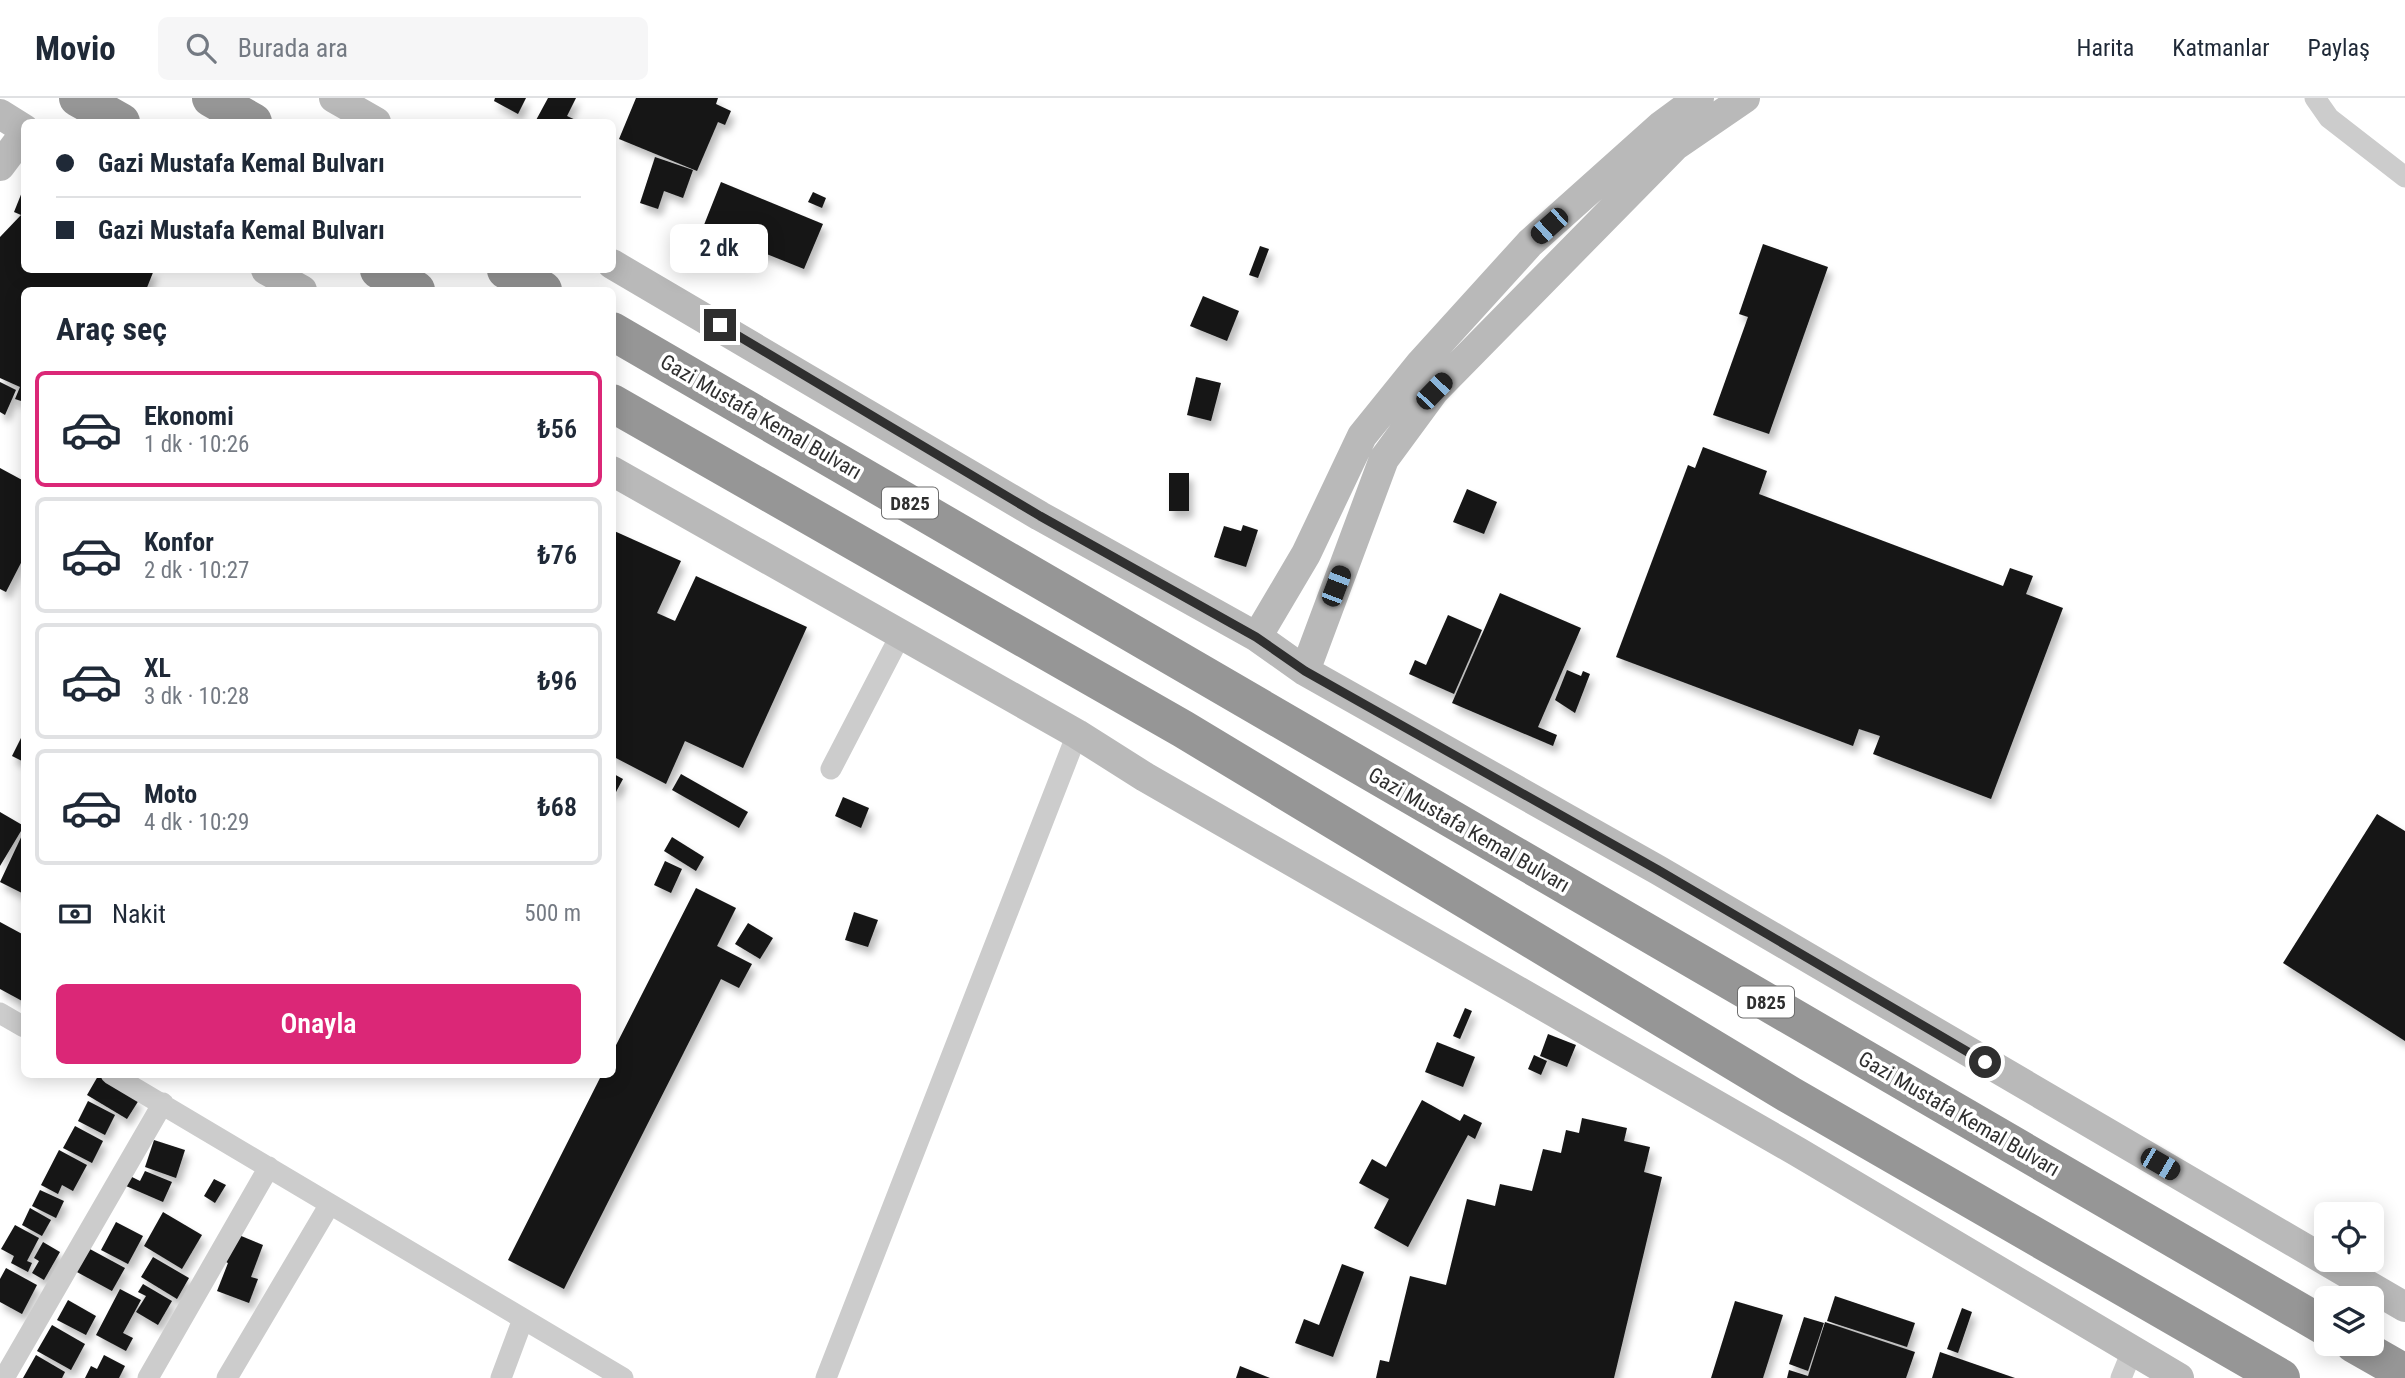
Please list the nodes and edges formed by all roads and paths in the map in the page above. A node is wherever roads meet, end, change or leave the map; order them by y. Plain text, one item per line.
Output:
1 (78, 98) edge
2 (211, 98) edge
3 (334, 98) edge
4 (1699, 98) edge
5 (1745, 98) edge
6 (2315, 98) edge
7 (0, 114) edge
8 (116, 119) edge
9 (248, 119) edge
10 (371, 119) edge
11 (21, 129) edge
12 (21, 135) edge
13 (0, 166) edge
14 (2405, 177) edge
15 (616, 266) edge
16 (271, 273) edge
17 (385, 273) edge
18 (512, 273) edge
19 (297, 287) edge
20 (410, 287) edge
21 (537, 287) edge
22 (616, 333) edge
23 (616, 405) edge
24 (616, 473) edge
25 (900, 636) junction
26 (1256, 637) junction
27 (1305, 671) junction
28 (1077, 734) junction
29 (831, 769) dead end
30 (0, 1013) edge
31 (21, 1025) edge
32 (118, 1078) edge
33 (163, 1103) junction
34 (269, 1167) junction
35 (330, 1203) junction
36 (2405, 1307) edge
37 (523, 1319) junction
38 (2314, 1320) edge
39 (2132, 1351) junction
40 (2375, 1356) edge
41 (2405, 1373) edge
42 (4, 1378) edge
43 (148, 1378) edge
44 (227, 1378) edge
45 (501, 1378) edge
46 (623, 1378) edge
47 (826, 1378) edge
48 (2121, 1378) edge
49 (2179, 1378) edge
50 (2281, 1378) edge

1 - 8 highway
2 - 9 highway
3 - 10 street
4 - 26 street
5 - 27 street
6 - 14 street
7 - 11 street
12 - 13 street
15 - 26 street
16 - 19 street
17 - 20 highway
18 - 21 highway
22 - 38 highway, Gazi Mustafa Kemal Bulvarı / D825
23 - 50 highway
24 - 25 street
25 - 28 street
25 - 29 street
26 - 27 street
27 - 36 street
28 - 39 street
28 - 47 street
30 - 31 street
32 - 33 street
33 - 34 street
33 - 42 street
34 - 35 street
34 - 43 street
35 - 37 street
35 - 44 street
37 - 45 street
37 - 46 street
39 - 48 street
39 - 49 street
40 - 41 highway

